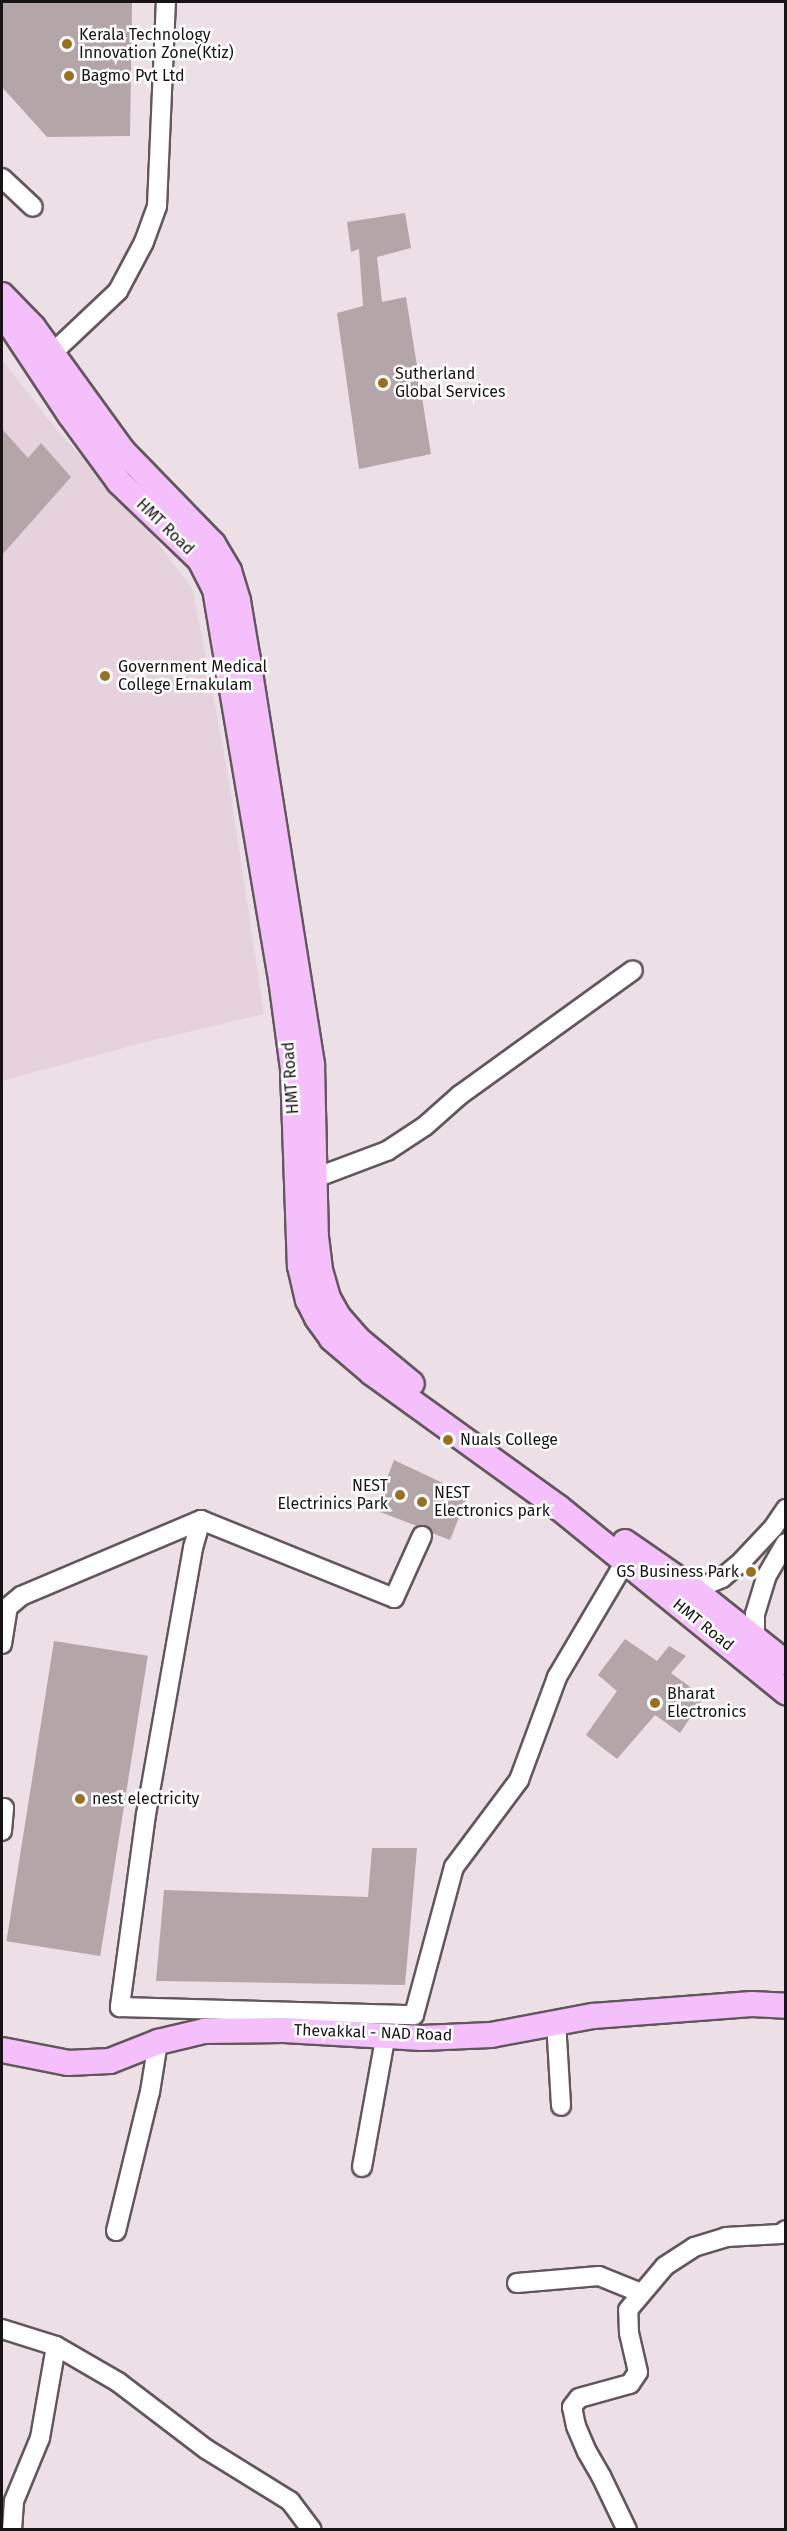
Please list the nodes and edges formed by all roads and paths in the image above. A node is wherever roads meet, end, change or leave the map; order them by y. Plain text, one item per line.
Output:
1 (166, 2) edge
2 (2, 178) edge
3 (33, 207) dead end
4 (2, 295) edge
5 (2, 317) edge
6 (46, 360) junction
7 (633, 970) dead end
8 (315, 1178) junction
9 (331, 1322) junction
10 (786, 1509) edge
11 (201, 1520) junction
12 (422, 1536) dead end
13 (786, 1543) edge
14 (626, 1562) junction
15 (694, 1590) junction
16 (755, 1639) junction
17 (2, 1644) edge
18 (786, 1663) edge
19 (786, 1692) edge
20 (2, 1808) edge
21 (2, 1831) edge
22 (786, 2006) edge
23 (556, 2021) junction
24 (386, 2034) junction
25 (158, 2042) junction
26 (2, 2050) edge
27 (561, 2106) dead end
28 (362, 2167) dead end
29 (786, 2230) edge
30 (116, 2231) dead end
31 (517, 2283) dead end
32 (641, 2293) junction
33 (2, 2329) edge
34 (56, 2346) junction
35 (12, 2529) edge
36 (312, 2529) edge
37 (627, 2529) edge

1 - 6 street
2 - 3 street
4 - 6 main road, HMT Road
5 - 6 main road, HMT Road
6 - 8 main road, HMT Road
6 - 9 main road, HMT Road
7 - 8 street
8 - 9 main road, HMT Road
9 - 14 main road, HMT Road
9 - 15 main road, HMT Road
10 - 15 street
11 - 12 street
11 - 14 street
11 - 17 street
13 - 16 street
14 - 19 main road, HMT Road
15 - 16 main road, HMT Road
16 - 18 main road, HMT Road
20 - 21 street
22 - 23 main road, Thevakkal - NAD Road
23 - 24 main road, Thevakkal - NAD Road
23 - 27 street
24 - 25 main road, Thevakkal - NAD Road
24 - 28 street
25 - 26 main road, Thevakkal - NAD Road
25 - 30 street
29 - 32 street
31 - 32 street
32 - 37 street
33 - 34 street
34 - 35 street
34 - 36 street

